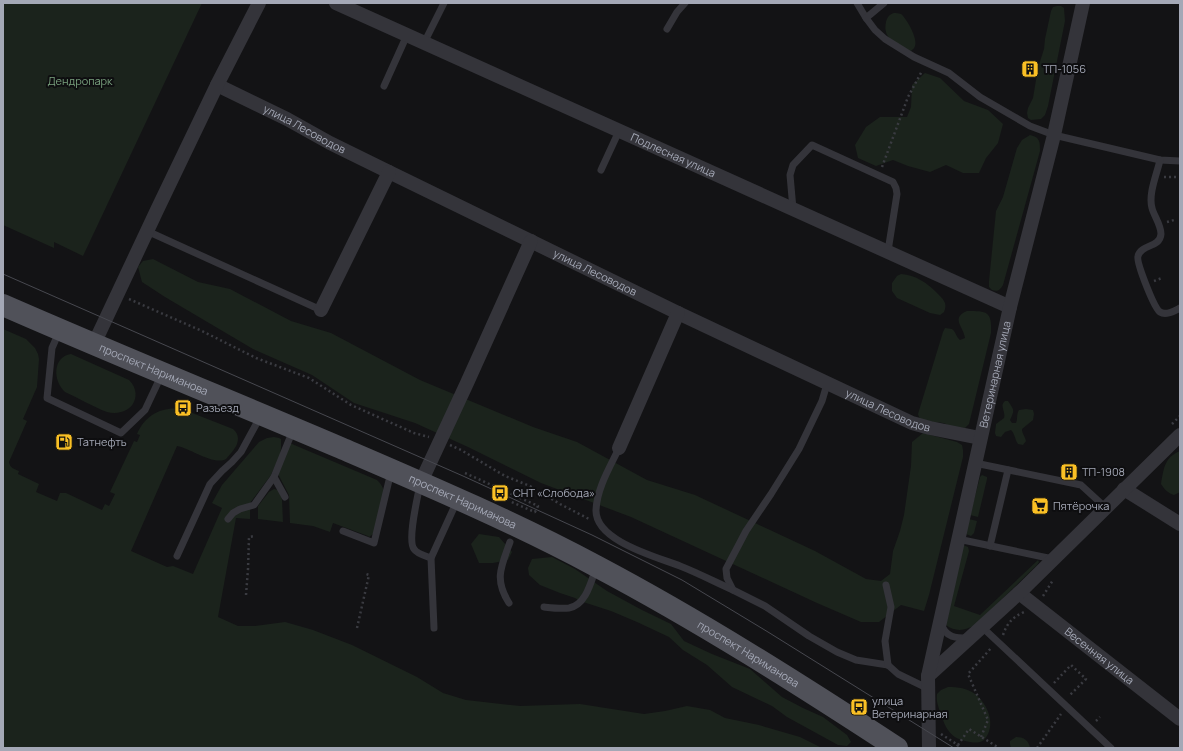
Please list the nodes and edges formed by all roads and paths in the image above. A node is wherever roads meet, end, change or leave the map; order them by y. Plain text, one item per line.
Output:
1 (259, 3) edge
2 (336, 3) edge
3 (444, 3) edge
4 (685, 3) edge
5 (857, 3) edge
6 (884, 3) edge
7 (1083, 3) edge
8 (866, 18) junction
9 (667, 29) dead end
10 (407, 35) junction
11 (424, 43) junction
12 (926, 62) junction
13 (217, 85) junction
14 (384, 86) dead end
15 (618, 131) junction
16 (1054, 135) junction
17 (1160, 160) junction
18 (1180, 161) edge
19 (601, 170) dead end
20 (389, 172) junction
21 (878, 175) junction
22 (793, 210) junction
23 (147, 231) junction
24 (531, 241) junction
25 (888, 251) junction
26 (1162, 278) dead end
27 (1151, 282) dead end
28 (118, 293) junction
29 (3, 306) edge
30 (1010, 307) junction
31 (1180, 308) edge
32 (321, 310) joint
33 (678, 312) junction
34 (59, 330) junction
35 (94, 344) junction
36 (162, 374) junction
37 (827, 384) junction
38 (261, 415) junction
39 (294, 428) junction
40 (1180, 435) edge
41 (980, 438) junction
42 (441, 441) junction
43 (619, 448) joint
44 (975, 463) junction
45 (392, 470) junction
46 (1008, 470) junction
47 (465, 473) dead end
48 (274, 477) junction
49 (421, 482) junction
50 (1124, 488) junction
51 (285, 497) dead end
52 (458, 499) junction
53 (509, 501) dead end
54 (1105, 507) junction
55 (228, 519) dead end
56 (1180, 524) edge
57 (600, 525) junction
58 (343, 531) dead end
59 (255, 536) dead end
60 (958, 539) junction
61 (510, 542) dead end
62 (990, 546) junction
63 (177, 556) dead end
64 (431, 558) junction
65 (1053, 559) junction
66 (597, 566) junction
67 (366, 574) dead end
68 (1057, 575) dead end
69 (886, 585) dead end
70 (733, 590) junction
71 (1019, 593) junction
72 (246, 595) dead end
73 (509, 603) dead end
74 (1036, 606) junction
75 (544, 607) dead end
76 (940, 621) junction
77 (982, 627) junction
78 (357, 628) dead end
79 (434, 628) dead end
80 (970, 637) junction
81 (997, 641) junction
82 (888, 665) junction
83 (928, 682) junction
84 (1050, 687) dead end
85 (1066, 702) junction
86 (1180, 719) edge
87 (981, 737) junction
88 (958, 745) dead end
89 (897, 748) edge
90 (929, 748) edge
91 (999, 748) edge
92 (1037, 748) edge
93 (1111, 748) edge

1 - 13 street
2 - 10 street, Подлесная улица
3 - 11 lane
4 - 9 lane
5 - 8 lane
6 - 8 lane
7 - 16 street, Ветеринарная улица
8 - 12 lane
10 - 11 street, Подлесная улица
10 - 14 lane
11 - 15 street, Подлесная улица
12 - 16 lane
12 - 21 path
13 - 20 street, улица Лесоводов
13 - 23 street
15 - 19 lane
15 - 22 street, Подлесная улица
16 - 17 lane
16 - 30 street, Ветеринарная улица
17 - 18 lane
17 - 31 lane
20 - 24 street, улица Лесоводов
20 - 32 street
21 - 22 lane
21 - 25 lane
22 - 25 street, Подлесная улица
23 - 28 street
23 - 32 lane
24 - 33 street, улица Лесоводов
24 - 42 street
25 - 30 street, Подлесная улица
26 - 27 path
28 - 35 street
28 - 42 path
29 - 34 main road, проспект Нариманова
30 - 41 street, Ветеринарная улица
33 - 37 street, улица Лесоводов
33 - 43 street
34 - 35 main road, проспект Нариманова
34 - 36 lane
35 - 36 main road, проспект Нариманова
36 - 38 main road, проспект Нариманова
37 - 41 street, улица Лесоводов
37 - 70 lane
38 - 39 main road, проспект Нариманова
38 - 63 lane
39 - 45 main road, проспект Нариманова
39 - 48 lane
40 - 50 street
41 - 44 street, Ветеринарная улица
42 - 49 street
42 - 57 path
43 - 57 lane
44 - 46 lane
44 - 60 street, Ветеринарная улица
45 - 49 main road, проспект Нариманова
45 - 58 lane
46 - 54 lane
46 - 62 lane
47 - 53 path
48 - 51 lane
48 - 55 lane
49 - 52 main road, проспект Нариманова
49 - 64 lane
50 - 54 street
50 - 56 street
52 - 64 lane
52 - 66 main road, проспект Нариманова
54 - 65 street
57 - 70 lane
59 - 72 path
60 - 62 lane
60 - 76 street, Ветеринарная улица
61 - 73 lane
62 - 65 lane
64 - 79 lane
65 - 71 street
66 - 75 lane
66 - 89 main road, проспект Нариманова
67 - 78 path
68 - 74 path
69 - 82 lane
70 - 82 lane
71 - 74 street, Весенняя улица
71 - 77 street
74 - 81 path
74 - 86 street, Весенняя улица
76 - 80 lane
76 - 83 street, Ветеринарная улица
77 - 80 street
77 - 81 lane
80 - 83 street
81 - 85 lane
81 - 87 path
82 - 83 lane
83 - 90 street, Ветеринарная улица
84 - 85 path
85 - 92 path
85 - 93 lane
87 - 88 path
87 - 91 path

